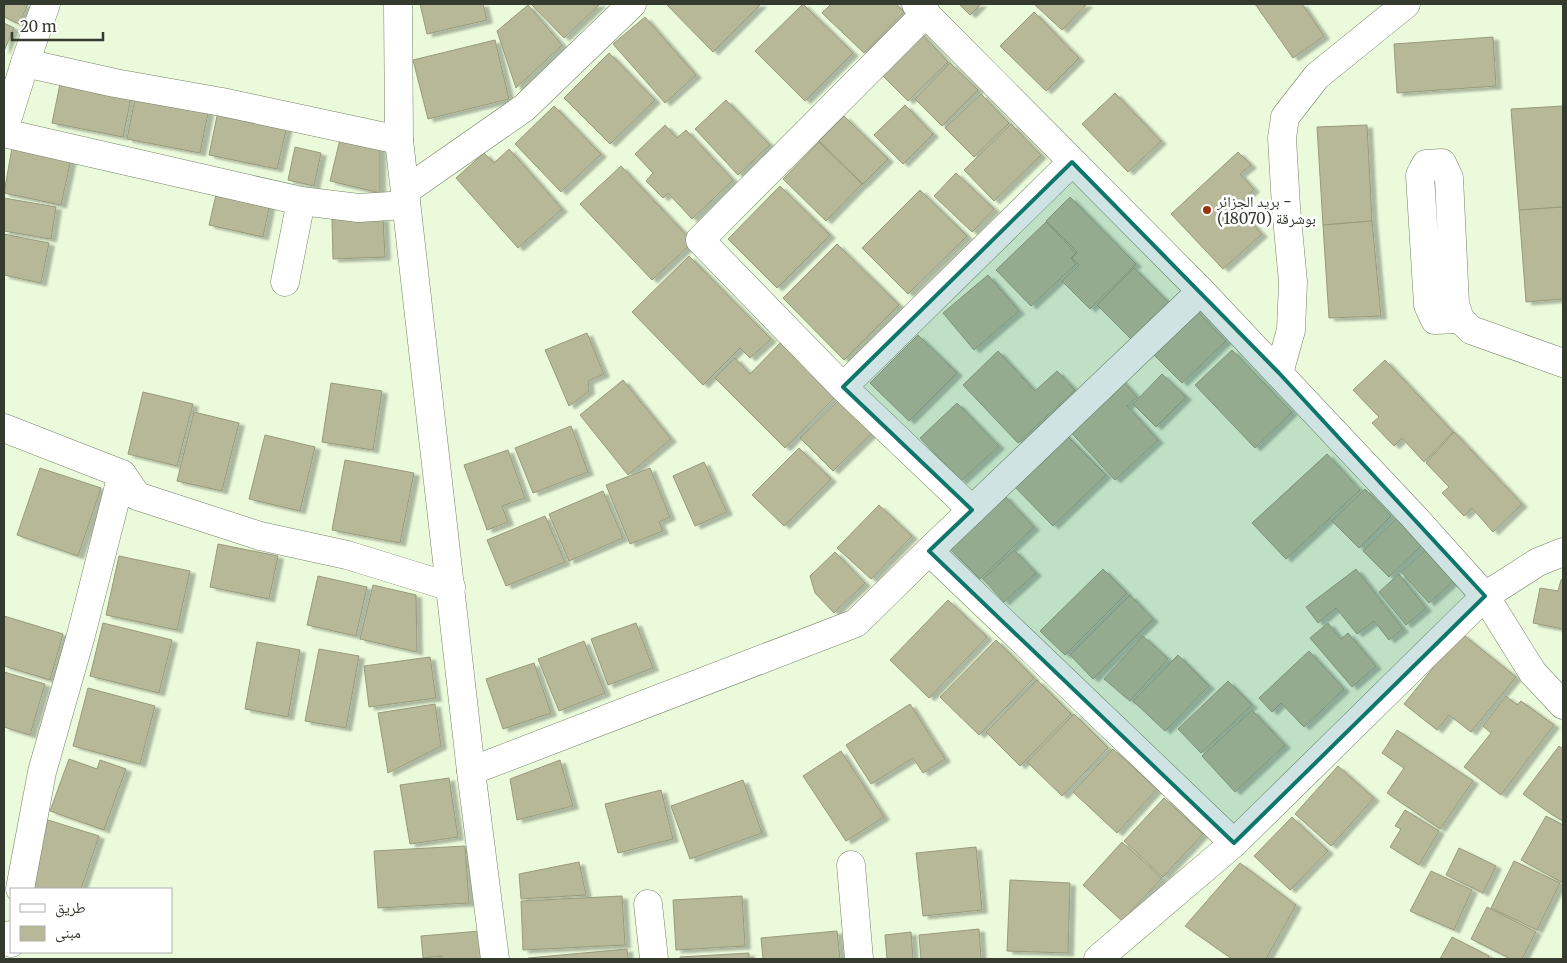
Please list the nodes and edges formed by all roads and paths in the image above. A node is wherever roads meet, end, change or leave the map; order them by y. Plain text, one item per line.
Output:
1 (46, 4) edge
2 (398, 4) edge
3 (632, 4) edge
4 (1406, 4) edge
5 (921, 8) edge
6 (25, 63) junction
7 (4, 132) edge
8 (399, 140) junction
9 (1072, 162) junction
10 (405, 198) junction
11 (300, 201) junction
12 (285, 282) dead end
13 (1201, 291) junction
14 (1460, 319) junction
15 (1563, 363) edge
16 (1279, 373) junction
17 (843, 387) junction
18 (4, 428) edge
19 (122, 474) junction
20 (972, 510) junction
21 (929, 551) junction
22 (1563, 552) edge
23 (451, 587) junction
24 (1485, 596) junction
25 (1563, 705) edge
26 (471, 771) junction
27 (1234, 843) junction
28 (851, 865) dead end
29 (20, 888) edge
30 (648, 904) dead end
31 (496, 959) edge
32 (654, 959) edge
33 (860, 959) edge
34 (1098, 959) edge

1 - 6 street
2 - 8 street
3 - 10 street
4 - 16 street
5 - 9 street
5 - 17 street
6 - 7 street
6 - 8 street
7 - 11 street
8 - 10 street
9 - 13 street
9 - 17 street
10 - 11 street
10 - 23 street
11 - 12 street
13 - 16 street
13 - 20 street
14 - 14 street
14 - 15 street
16 - 24 street
17 - 20 street
18 - 19 street
19 - 23 street
19 - 29 street
20 - 21 street
21 - 26 street
21 - 27 street
22 - 24 street
23 - 26 street
24 - 25 street
24 - 27 street
26 - 31 street
27 - 34 street
28 - 33 street
30 - 32 street

